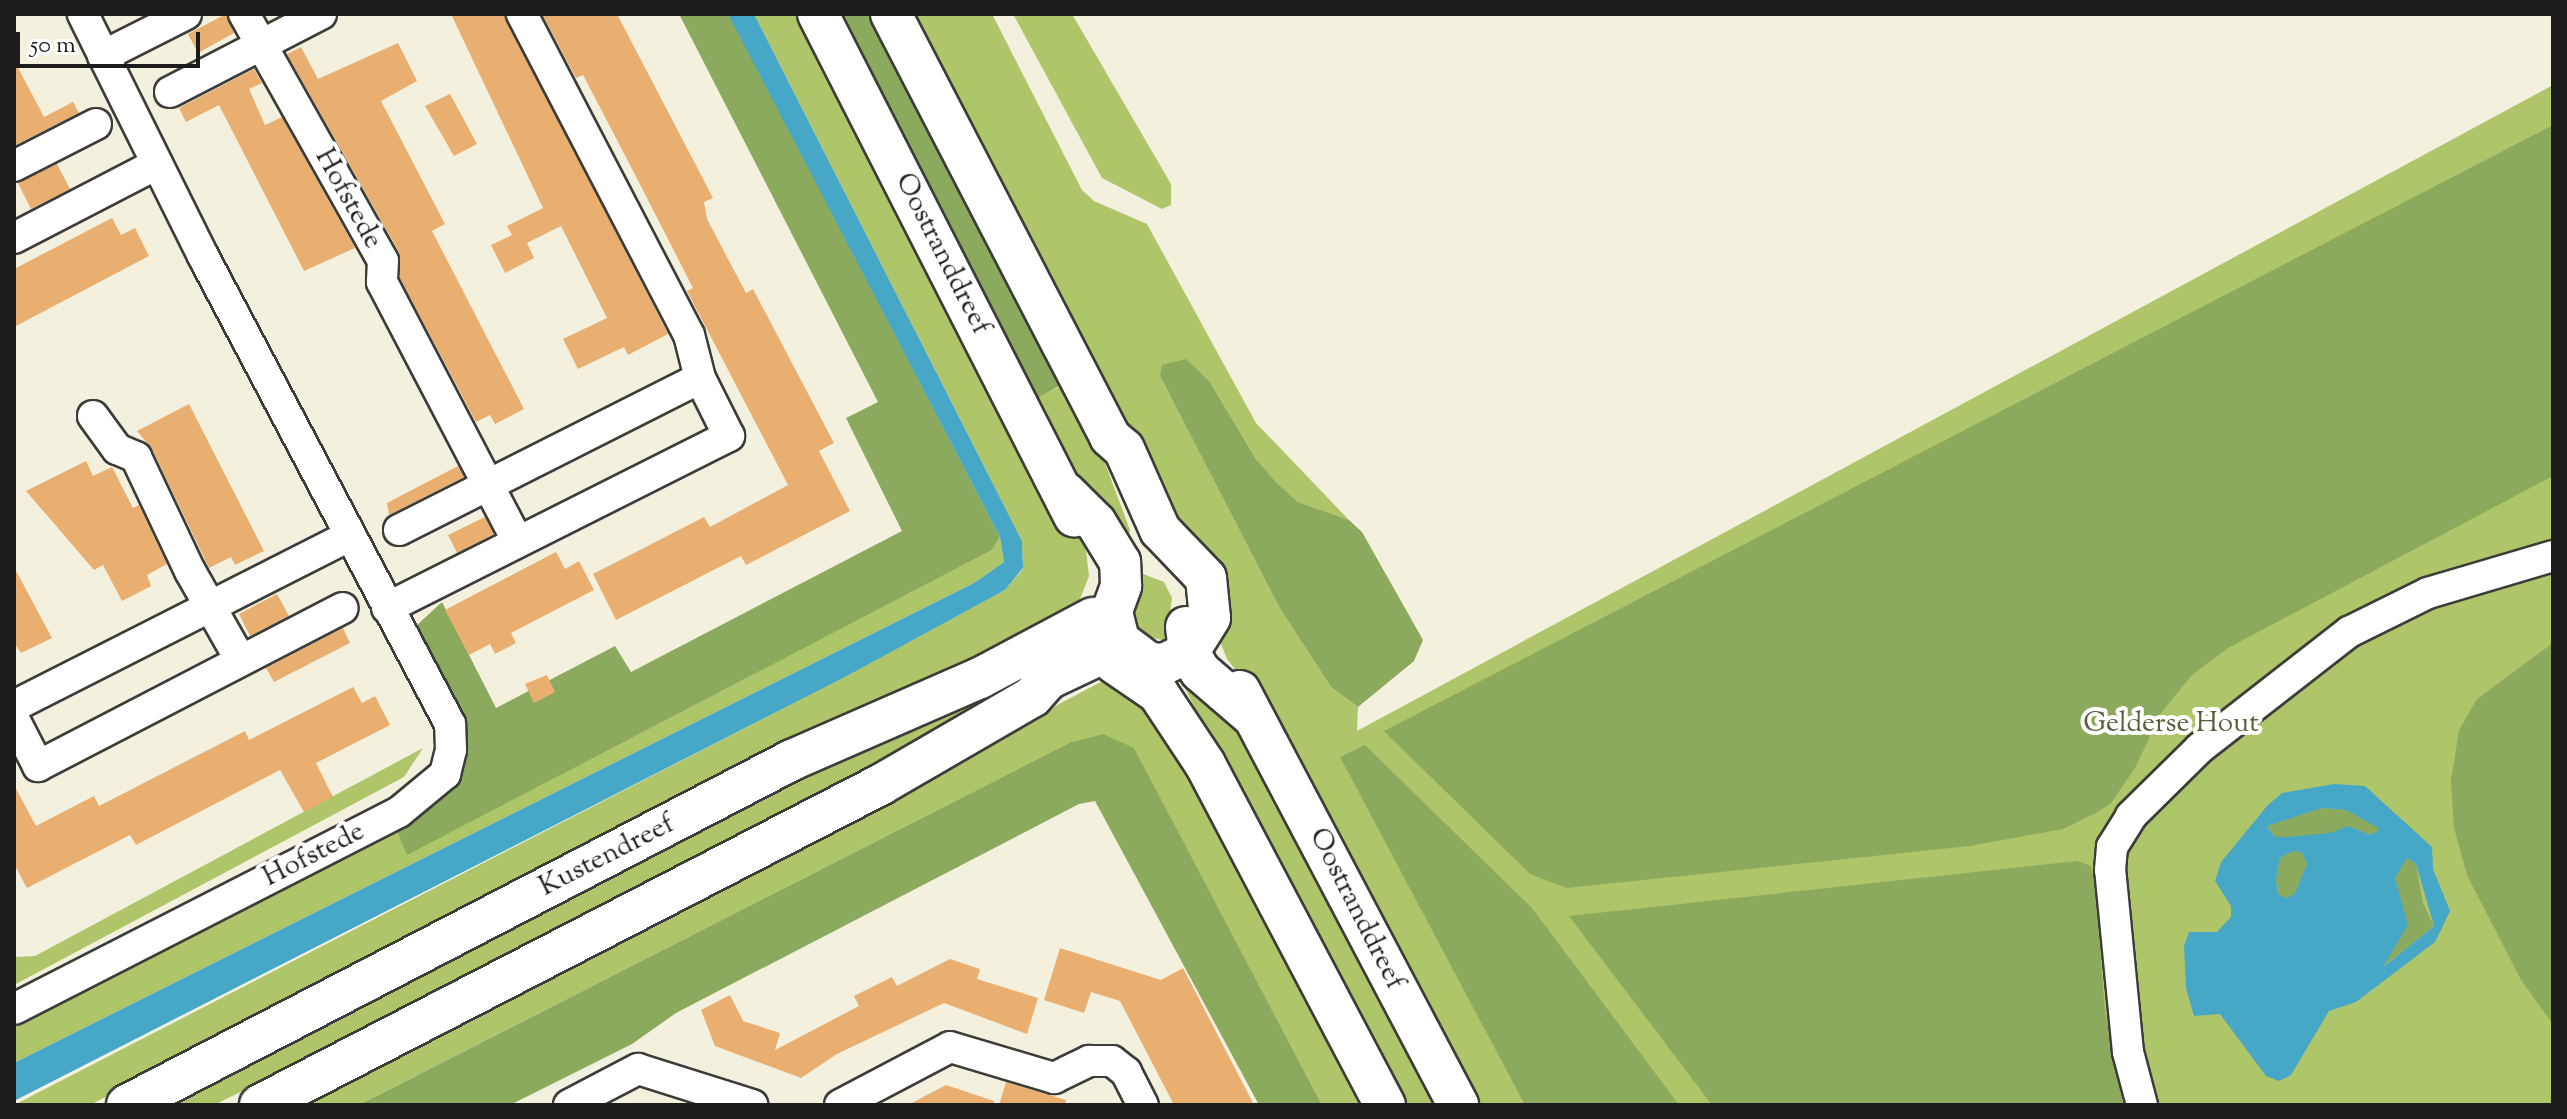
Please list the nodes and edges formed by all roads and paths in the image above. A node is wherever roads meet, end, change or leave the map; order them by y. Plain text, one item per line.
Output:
1 (83, 14) edge
2 (186, 14) edge
3 (244, 14) edge
4 (321, 14) edge
5 (522, 14) edge
6 (818, 14) edge
7 (891, 14) edge
8 (260, 45) junction
9 (103, 56) junction
10 (170, 92) dead end
11 (96, 124) dead end
12 (157, 164) junction
13 (14, 166) edge
14 (17, 230) edge
15 (700, 378) junction
16 (93, 416) dead end
17 (489, 484) junction
18 (399, 530) dead end
19 (349, 536) junction
20 (518, 542) junction
21 (2553, 556) edge
22 (1137, 558) junction
23 (214, 607) junction
24 (343, 608) dead end
25 (387, 608) junction
26 (1108, 645) junction
27 (240, 659) junction
28 (1175, 660) junction
29 (14, 706) edge
30 (14, 719) edge
31 (14, 1009) edge
32 (127, 1105) edge
33 (260, 1105) edge
34 (569, 1105) edge
35 (752, 1105) edge
36 (840, 1105) edge
37 (1143, 1105) edge
38 (1385, 1105) edge
39 (1458, 1105) edge
40 (2142, 1105) edge

1 - 9 street, Hofstede
2 - 9 street
3 - 8 street, Hofstede
4 - 8 street
5 - 15 street
6 - 22 main road, Oostranddreef
7 - 22 main road
8 - 10 street
8 - 17 street, Hofstede
9 - 12 street, Hofstede
11 - 13 street
12 - 14 street
12 - 19 street, Hofstede
15 - 17 street
15 - 20 street
16 - 23 street
17 - 18 street
17 - 20 street, Hofstede
19 - 23 street
19 - 25 street, Hofstede
20 - 25 street
21 - 40 street
22 - 26 main road
22 - 28 main road
23 - 27 street
23 - 29 street
24 - 27 street
25 - 31 street, Hofstede
26 - 28 main road
26 - 32 main road, Kustendreef
26 - 33 main road
27 - 30 street
28 - 38 main road
28 - 39 main road, Oostranddreef
34 - 35 street
36 - 37 street

